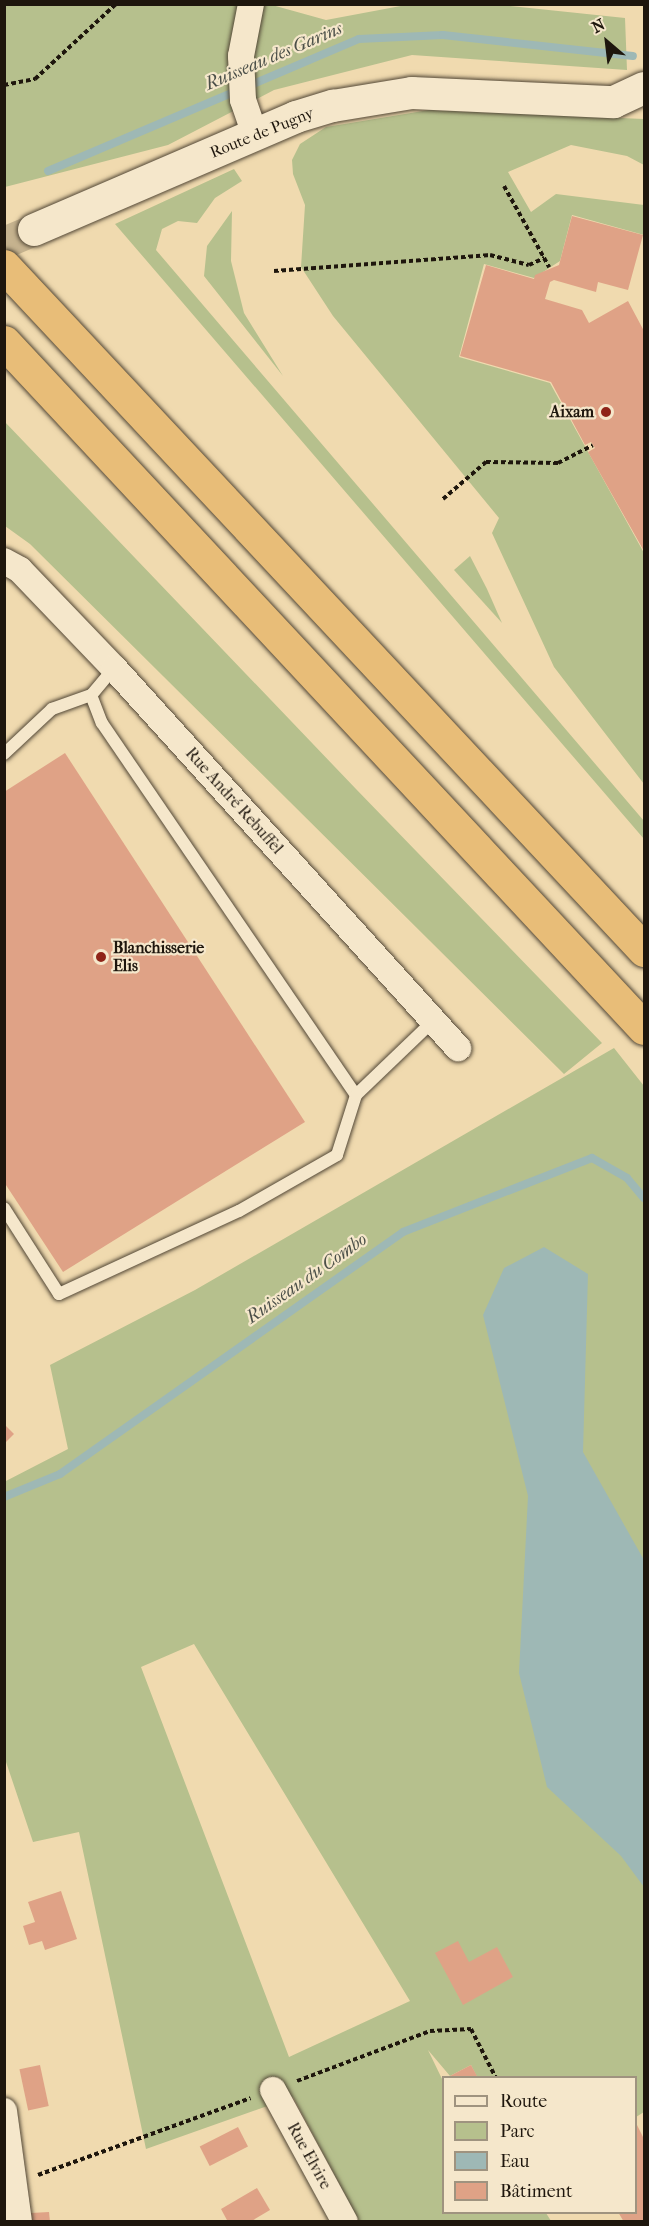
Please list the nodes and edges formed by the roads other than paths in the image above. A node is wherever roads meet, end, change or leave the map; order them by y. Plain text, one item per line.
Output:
1 (251, 4) edge
2 (645, 88) edge
3 (255, 134) junction
4 (34, 230) tunnel mouth
5 (4, 266) edge
6 (4, 342) edge
7 (4, 561) edge
8 (114, 668) junction
9 (92, 695) junction
10 (4, 754) edge
11 (645, 950) edge
12 (432, 1022) junction
13 (645, 1028) edge
14 (458, 1048) dead end
15 (356, 1095) junction
16 (4, 1208) edge
17 (273, 2090) dead end
18 (4, 2111) edge
19 (20, 2222) edge
20 (345, 2222) edge

1 - 3 street
2 - 3 street, Route de Pugny
3 - 4 street, Route de Pugny
5 - 11 highway
6 - 13 highway
7 - 8 street, Rue André Rebuffel
8 - 9 lane
8 - 12 street, Rue André Rebuffel
9 - 10 lane
9 - 15 lane
12 - 14 street, Rue André Rebuffel
12 - 15 lane
15 - 16 lane
17 - 20 street, Rue Elvire
18 - 19 street

